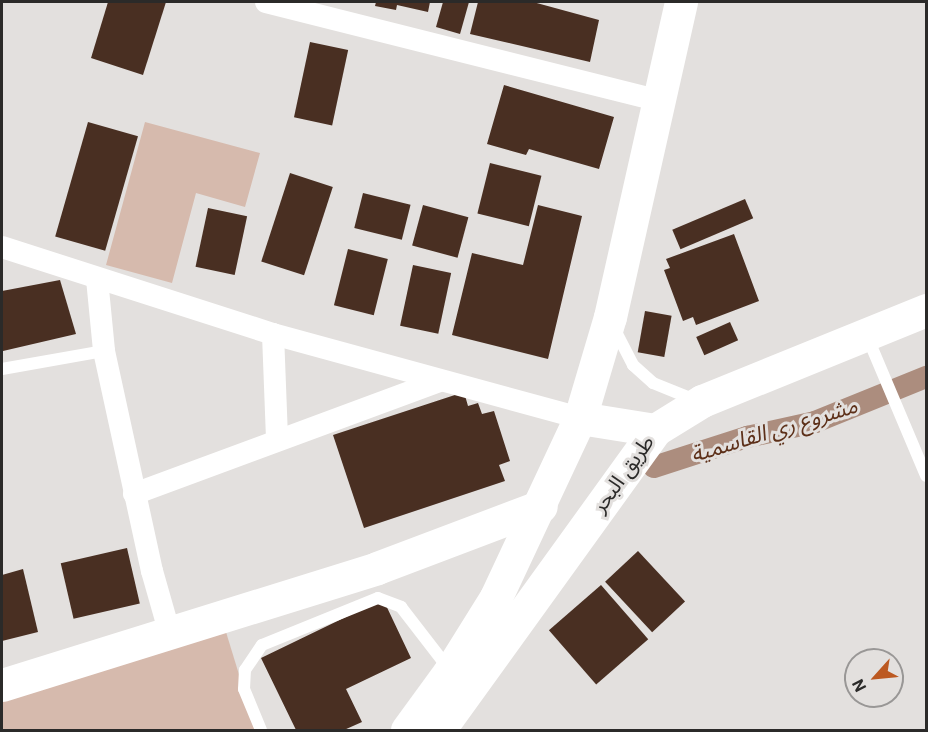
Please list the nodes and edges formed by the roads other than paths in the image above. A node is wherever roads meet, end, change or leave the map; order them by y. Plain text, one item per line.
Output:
1 (266, 2) edge
2 (681, 2) edge
3 (659, 101) junction
4 (2, 247) edge
5 (97, 279) junction
6 (927, 310) edge
7 (610, 316) junction
8 (273, 334) junction
9 (866, 334) junction
10 (104, 351) junction
11 (2, 369) edge
12 (440, 381) junction
13 (702, 401) junction
14 (580, 418) junction
15 (655, 430) junction
16 (277, 439) junction
17 (927, 476) edge
18 (134, 494) junction
19 (541, 506) junction
20 (170, 634) junction
21 (450, 671) junction
22 (2, 685) edge
23 (261, 730) edge
24 (407, 730) edge
25 (439, 730) edge

1 - 3 street
2 - 3 main road
3 - 7 main road
4 - 5 street
5 - 8 street
5 - 10 street
6 - 9 main road, طريق البحر
7 - 13 lane
7 - 14 main road
8 - 12 street
8 - 16 street
9 - 13 main road, طريق البحر
9 - 17 lane
10 - 11 lane
10 - 18 street
12 - 14 street
12 - 16 street
13 - 15 main road, طريق البحر
14 - 15 main road
14 - 19 main road
15 - 25 main road, طريق البحر
16 - 18 street
18 - 20 street
19 - 20 main road
19 - 21 main road
20 - 22 main road
21 - 23 lane
21 - 24 main road

